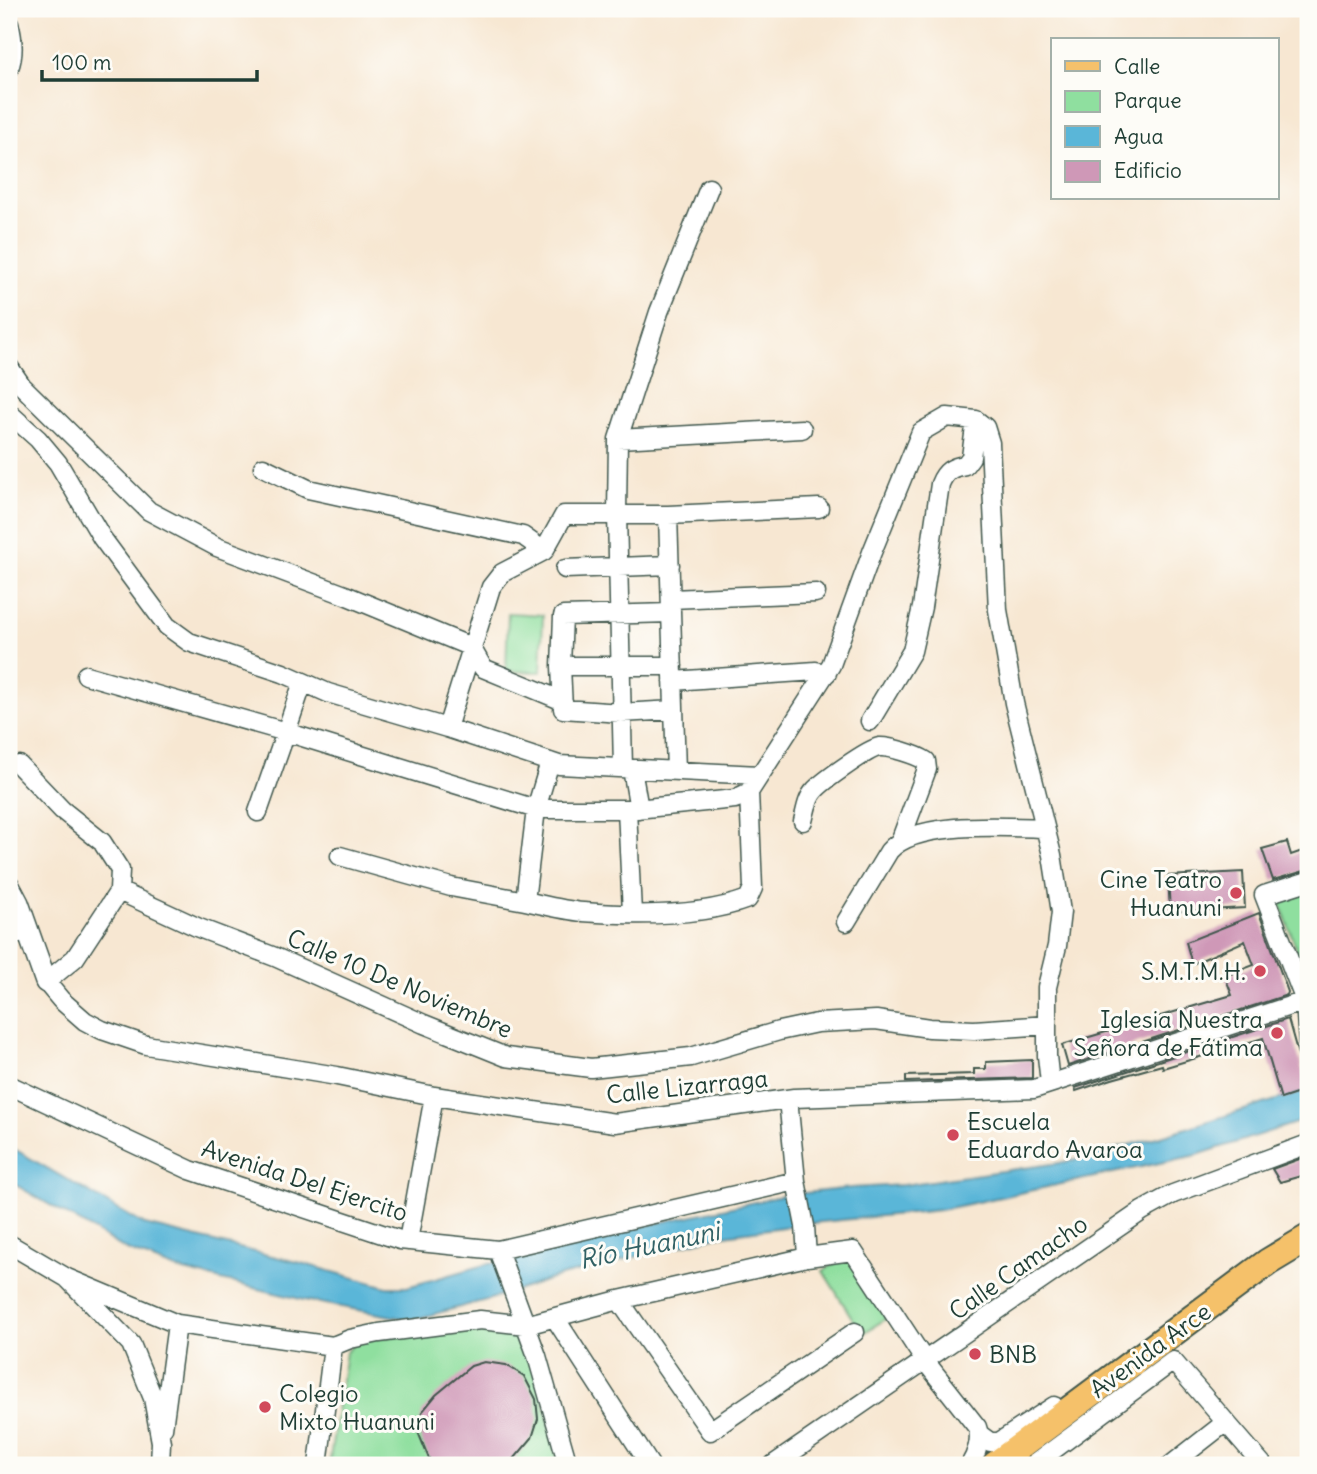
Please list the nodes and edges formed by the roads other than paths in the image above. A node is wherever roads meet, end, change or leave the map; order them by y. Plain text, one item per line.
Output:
1 (9, 23) edge
2 (9, 68) edge
3 (709, 188) dead end
4 (9, 367) edge
5 (9, 412) edge
6 (976, 420) junction
7 (802, 429) dead end
8 (618, 439) junction
9 (263, 467) dead end
10 (819, 508) dead end
11 (617, 513) junction
12 (668, 515) junction
13 (544, 551) junction
14 (670, 565) junction
15 (618, 567) junction
16 (565, 569) dead end
17 (816, 593) dead end
18 (671, 606) junction
19 (619, 614) junction
20 (471, 647) junction
21 (620, 665) junction
22 (561, 666) junction
23 (673, 673) junction
24 (827, 673) junction
25 (86, 675) dead end
26 (303, 682) junction
27 (563, 701) junction
28 (674, 710) junction
29 (621, 713) junction
30 (870, 721) dead end
31 (447, 728) junction
32 (286, 732) junction
33 (550, 762) junction
34 (19, 765) dead end
35 (627, 769) junction
36 (676, 771) junction
37 (760, 775) junction
38 (749, 792) junction
39 (536, 809) junction
40 (633, 809) junction
41 (258, 812) dead end
42 (803, 821) dead end
43 (1045, 828) junction
44 (901, 839) junction
45 (340, 856) dead end
46 (1308, 881) edge
47 (9, 886) edge
48 (119, 891) junction
49 (525, 901) junction
50 (632, 914) junction
51 (846, 922) dead end
52 (15, 930) edge
53 (46, 982) junction
54 (1307, 1000) edge
55 (1046, 1025) junction
56 (1308, 1044) edge
57 (1050, 1083) junction
58 (9, 1085) edge
59 (434, 1096) junction
60 (788, 1099) junction
61 (1308, 1143) edge
62 (797, 1186) junction
63 (408, 1241) junction
64 (1300, 1243) edge
65 (9, 1244) edge
66 (500, 1254) junction
67 (807, 1257) junction
68 (66, 1278) junction
69 (619, 1300) junction
70 (555, 1318) junction
71 (177, 1324) junction
72 (526, 1325) junction
73 (855, 1332) dead end
74 (333, 1346) junction
75 (925, 1361) junction
76 (1091, 1394) junction
77 (1226, 1422) junction
78 (979, 1434) junction
79 (162, 1442) junction
80 (159, 1465) edge
81 (318, 1465) edge
82 (568, 1465) edge
83 (650, 1465) edge
84 (773, 1465) edge
85 (970, 1465) edge
86 (995, 1465) edge
87 (1033, 1465) edge
88 (1171, 1465) edge
89 (1263, 1465) edge

1 - 2 street
3 - 8 street
4 - 20 street
5 - 26 street
6 - 24 street
6 - 30 street
6 - 43 street
7 - 8 street
8 - 11 street
9 - 13 street
10 - 12 street
11 - 12 street
11 - 13 street
11 - 15 street
12 - 14 street
13 - 20 street
14 - 15 street
14 - 18 street
15 - 16 street
15 - 19 street
17 - 18 street
18 - 19 street
18 - 23 street
19 - 21 street
19 - 22 street
20 - 27 street
20 - 31 street
21 - 22 street
21 - 23 street
21 - 29 street
22 - 27 street
23 - 24 street
23 - 28 street
24 - 37 street
25 - 32 street
26 - 31 street
26 - 32 street
27 - 29 street
28 - 29 street
28 - 36 street
29 - 35 street
31 - 33 street
32 - 39 street
32 - 41 street
33 - 35 street
33 - 39 street
34 - 48 street
35 - 36 street
35 - 40 street
36 - 37 street
37 - 38 street
38 - 40 street
38 - 50 street
39 - 40 street
39 - 49 street
40 - 50 street
42 - 44 street
43 - 44 street
43 - 55 street
44 - 51 street
45 - 49 street
46 - 54 street
47 - 52 street
48 - 53 street
48 - 55 street, Calle 10 De Noviembre
49 - 50 street
52 - 53 street
53 - 59 street, Calle Lizarraga
54 - 56 street
54 - 57 street, Calle Lizarraga
55 - 57 street
57 - 60 street, Calle Lizarraga
58 - 63 street, Avenida Del Ejercito
59 - 60 street, Calle Lizarraga
59 - 63 street
60 - 62 street
61 - 75 street, Calle Camacho
62 - 66 street, Avenida Del Ejercito
62 - 67 street
63 - 66 street, Avenida Del Ejercito
64 - 76 main road, Avenida Arce
65 - 68 street
66 - 72 street
67 - 69 street
67 - 75 street
68 - 71 street
68 - 79 street
69 - 70 street
69 - 73 street
70 - 72 street
70 - 83 street
71 - 74 street
71 - 79 street
72 - 74 street
72 - 82 street
74 - 81 street
75 - 78 street
75 - 84 street, Calle Camacho
76 - 78 street
76 - 86 main road, Avenida Arce
77 - 87 street
77 - 88 street
77 - 89 street
78 - 85 street
79 - 80 street

